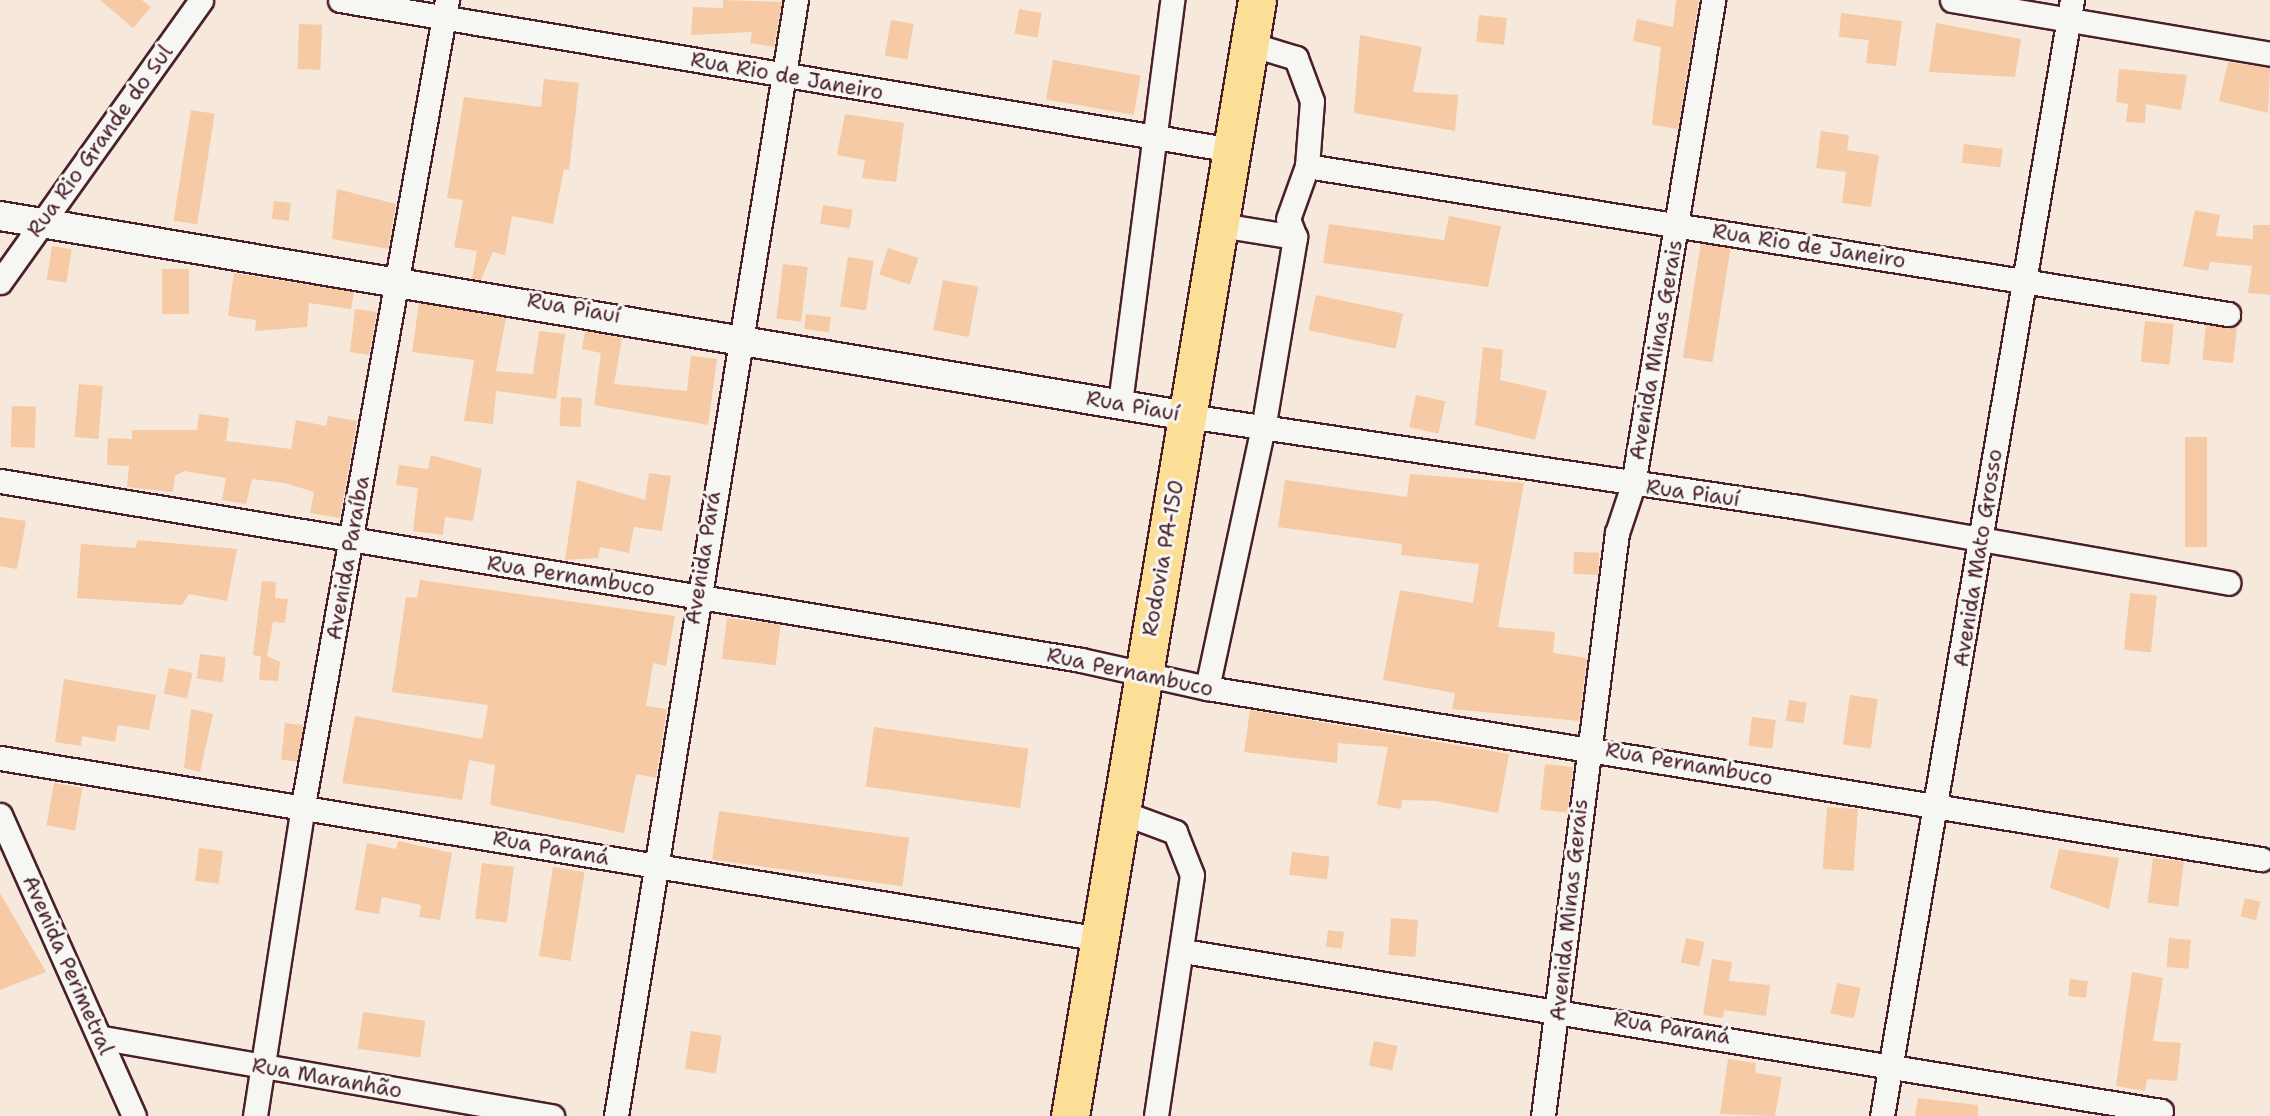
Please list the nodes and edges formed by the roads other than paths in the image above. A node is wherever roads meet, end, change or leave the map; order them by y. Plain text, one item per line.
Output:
1 (201, 0) edge
2 (340, 0) edge
3 (796, 0) edge
4 (1172, 0) edge
5 (1257, 0) edge
6 (1713, 0) edge
7 (1951, 0) edge
8 (446, 9) edge
9 (2070, 9) edge
10 (1250, 44) junction
11 (2270, 54) edge
12 (783, 76) junction
13 (1153, 137) junction
14 (1233, 150) junction
15 (1307, 166) junction
16 (0, 216) edge
17 (38, 225) junction
18 (1220, 225) junction
19 (1677, 226) junction
20 (1295, 237) junction
21 (400, 279) junction
22 (2025, 281) junction
23 (0, 282) edge
24 (2228, 314) dead end
25 (740, 336) junction
26 (1119, 403) junction
27 (1188, 416) junction
28 (1264, 423) junction
29 (0, 481) edge
30 (1633, 485) junction
31 (1981, 540) junction
32 (351, 541) junction
33 (2228, 583) dead end
34 (697, 596) junction
35 (1142, 674) junction
36 (1207, 688) junction
37 (1587, 747) junction
38 (0, 758) edge
39 (303, 805) junction
40 (1938, 806) junction
41 (1121, 812) junction
42 (0, 815) edge
43 (2261, 859) dead end
44 (654, 865) junction
45 (1101, 939) junction
46 (1183, 950) junction
47 (1559, 1009) junction
48 (103, 1038) junction
49 (1889, 1064) junction
50 (262, 1067) junction
51 (2161, 1111) dead end
52 (134, 1116) edge
53 (255, 1116) edge
54 (552, 1116) edge
55 (616, 1116) edge
56 (1070, 1116) edge
57 (1156, 1116) edge
58 (1543, 1116) edge
59 (1882, 1116) edge

1 - 17 street, Rua Rio Grande do Sul
2 - 8 street, Rua Rio de Janeiro
3 - 12 street, Avenida Pará
4 - 13 street
5 - 10 highway, Rodovia PA-150
6 - 19 street, Avenida Minas Gerais
7 - 9 street
8 - 12 street, Rua Rio de Janeiro
8 - 21 street, Avenida Paraíba
9 - 11 street
9 - 22 street, Avenida Mato Grosso
10 - 14 highway, Rodovia PA-150
10 - 15 street
12 - 13 street, Rua Rio de Janeiro
12 - 25 street, Avenida Pará
13 - 14 street, Rua Rio de Janeiro
13 - 26 street
14 - 18 highway, Rodovia PA-150
15 - 19 street, Rua Rio de Janeiro
15 - 20 street
16 - 17 street, Rua Piauí
17 - 21 street, Rua Piauí
17 - 23 street, Rua Rio Grande do Sul
18 - 20 street
18 - 27 highway, Rodovia PA-150
19 - 22 street, Rua Rio de Janeiro
19 - 30 street, Avenida Minas Gerais
20 - 28 street
21 - 25 street, Rua Piauí
21 - 32 street, Avenida Paraíba
22 - 24 street, Rua Rio de Janeiro
22 - 31 street, Avenida Mato Grosso
25 - 26 street, Rua Piauí
25 - 34 street, Avenida Pará
26 - 27 street, Rua Piauí
27 - 28 street, Rua Piauí
27 - 35 highway, Rodovia PA-150
28 - 30 street, Rua Piauí
28 - 36 street
29 - 32 street, Rua Pernambuco
30 - 31 street, Rua Piauí
30 - 37 street, Avenida Minas Gerais
31 - 33 street, Rua Piauí
31 - 40 street, Avenida Mato Grosso
32 - 34 street, Rua Pernambuco
32 - 39 street, Avenida Paraíba
34 - 35 street, Rua Pernambuco
34 - 44 street, Avenida Pará
35 - 36 street, Rua Pernambuco
35 - 41 highway, Rodovia PA-150
36 - 37 street, Rua Pernambuco
37 - 40 street, Rua Pernambuco
37 - 47 street, Avenida Minas Gerais
38 - 39 street, Rua Paraná
39 - 44 street, Rua Paraná
39 - 50 street, Avenida Paraíba
40 - 43 street, Rua Pernambuco
40 - 49 street, Avenida Mato Grosso
41 - 45 highway, Rodovia PA-150
41 - 46 street
42 - 48 street, Avenida Perimetral
44 - 45 street, Rua Paraná
44 - 55 street, Avenida Pará
45 - 56 highway, Rodovia PA-150
46 - 47 street, Rua Paraná
46 - 57 street
47 - 49 street, Rua Paraná
47 - 58 street, Avenida Minas Gerais
48 - 50 street, Rua Maranhão
48 - 52 street, Avenida Perimetral
49 - 51 street, Rua Paraná
49 - 59 street, Avenida Mato Grosso
50 - 53 street, Avenida Paraíba
50 - 54 street, Rua Maranhão

